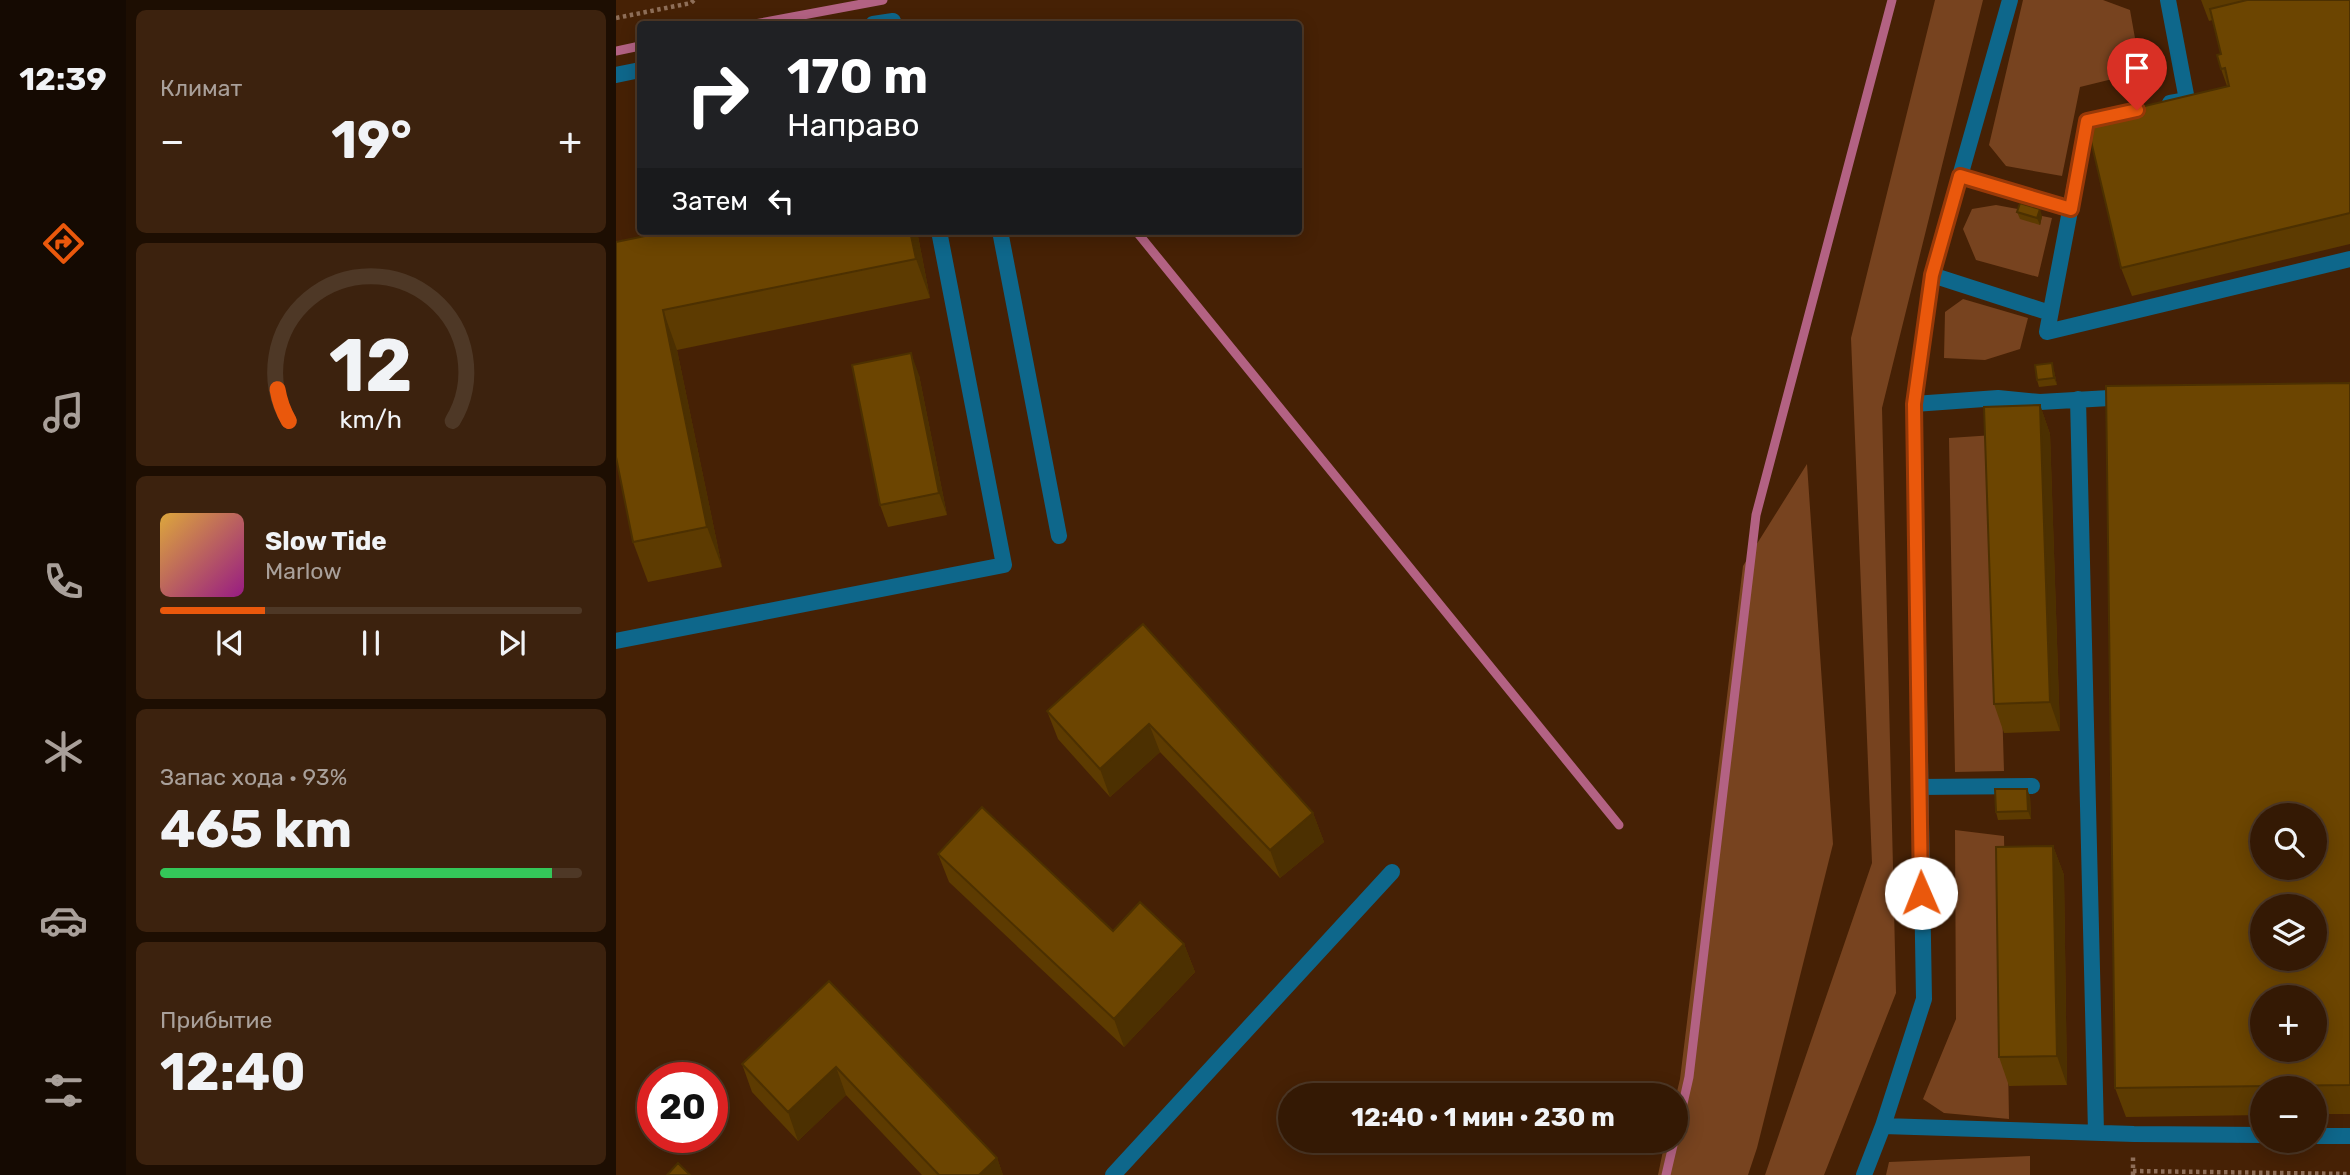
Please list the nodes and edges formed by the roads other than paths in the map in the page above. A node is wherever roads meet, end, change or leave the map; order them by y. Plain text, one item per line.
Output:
1 (2010, 0) edge
2 (2168, 0) edge
3 (637, 71) edge
4 (616, 75) edge
5 (2150, 108) edge
6 (2125, 113) edge
7 (1960, 176) junction
8 (2071, 209) junction
9 (940, 235) edge
10 (1001, 235) edge
11 (2350, 259) edge
12 (1932, 275) junction
13 (2050, 313) junction
14 (2146, 396) edge
15 (2078, 400) junction
16 (1914, 404) junction
17 (1059, 537) dead end
18 (616, 641) edge
19 (2032, 786) dead end
20 (1919, 787) junction
21 (1392, 872) dead end
22 (1884, 1126) junction
23 (2096, 1132) junction
24 (2250, 1135) edge
25 (2327, 1136) edge
26 (2350, 1136) edge
27 (1113, 1175) edge
28 (1864, 1175) edge

1 - 7 lane
2 - 5 lane
3 - 4 lane
6 - 8 lane
7 - 8 lane
7 - 12 lane
8 - 13 lane
9 - 18 lane
10 - 17 lane
11 - 13 lane
12 - 13 lane
12 - 16 lane
14 - 15 lane
15 - 16 lane
15 - 23 lane
16 - 20 lane
19 - 20 lane
20 - 22 lane
21 - 27 lane
22 - 23 lane
22 - 28 lane
23 - 24 lane
25 - 26 lane

